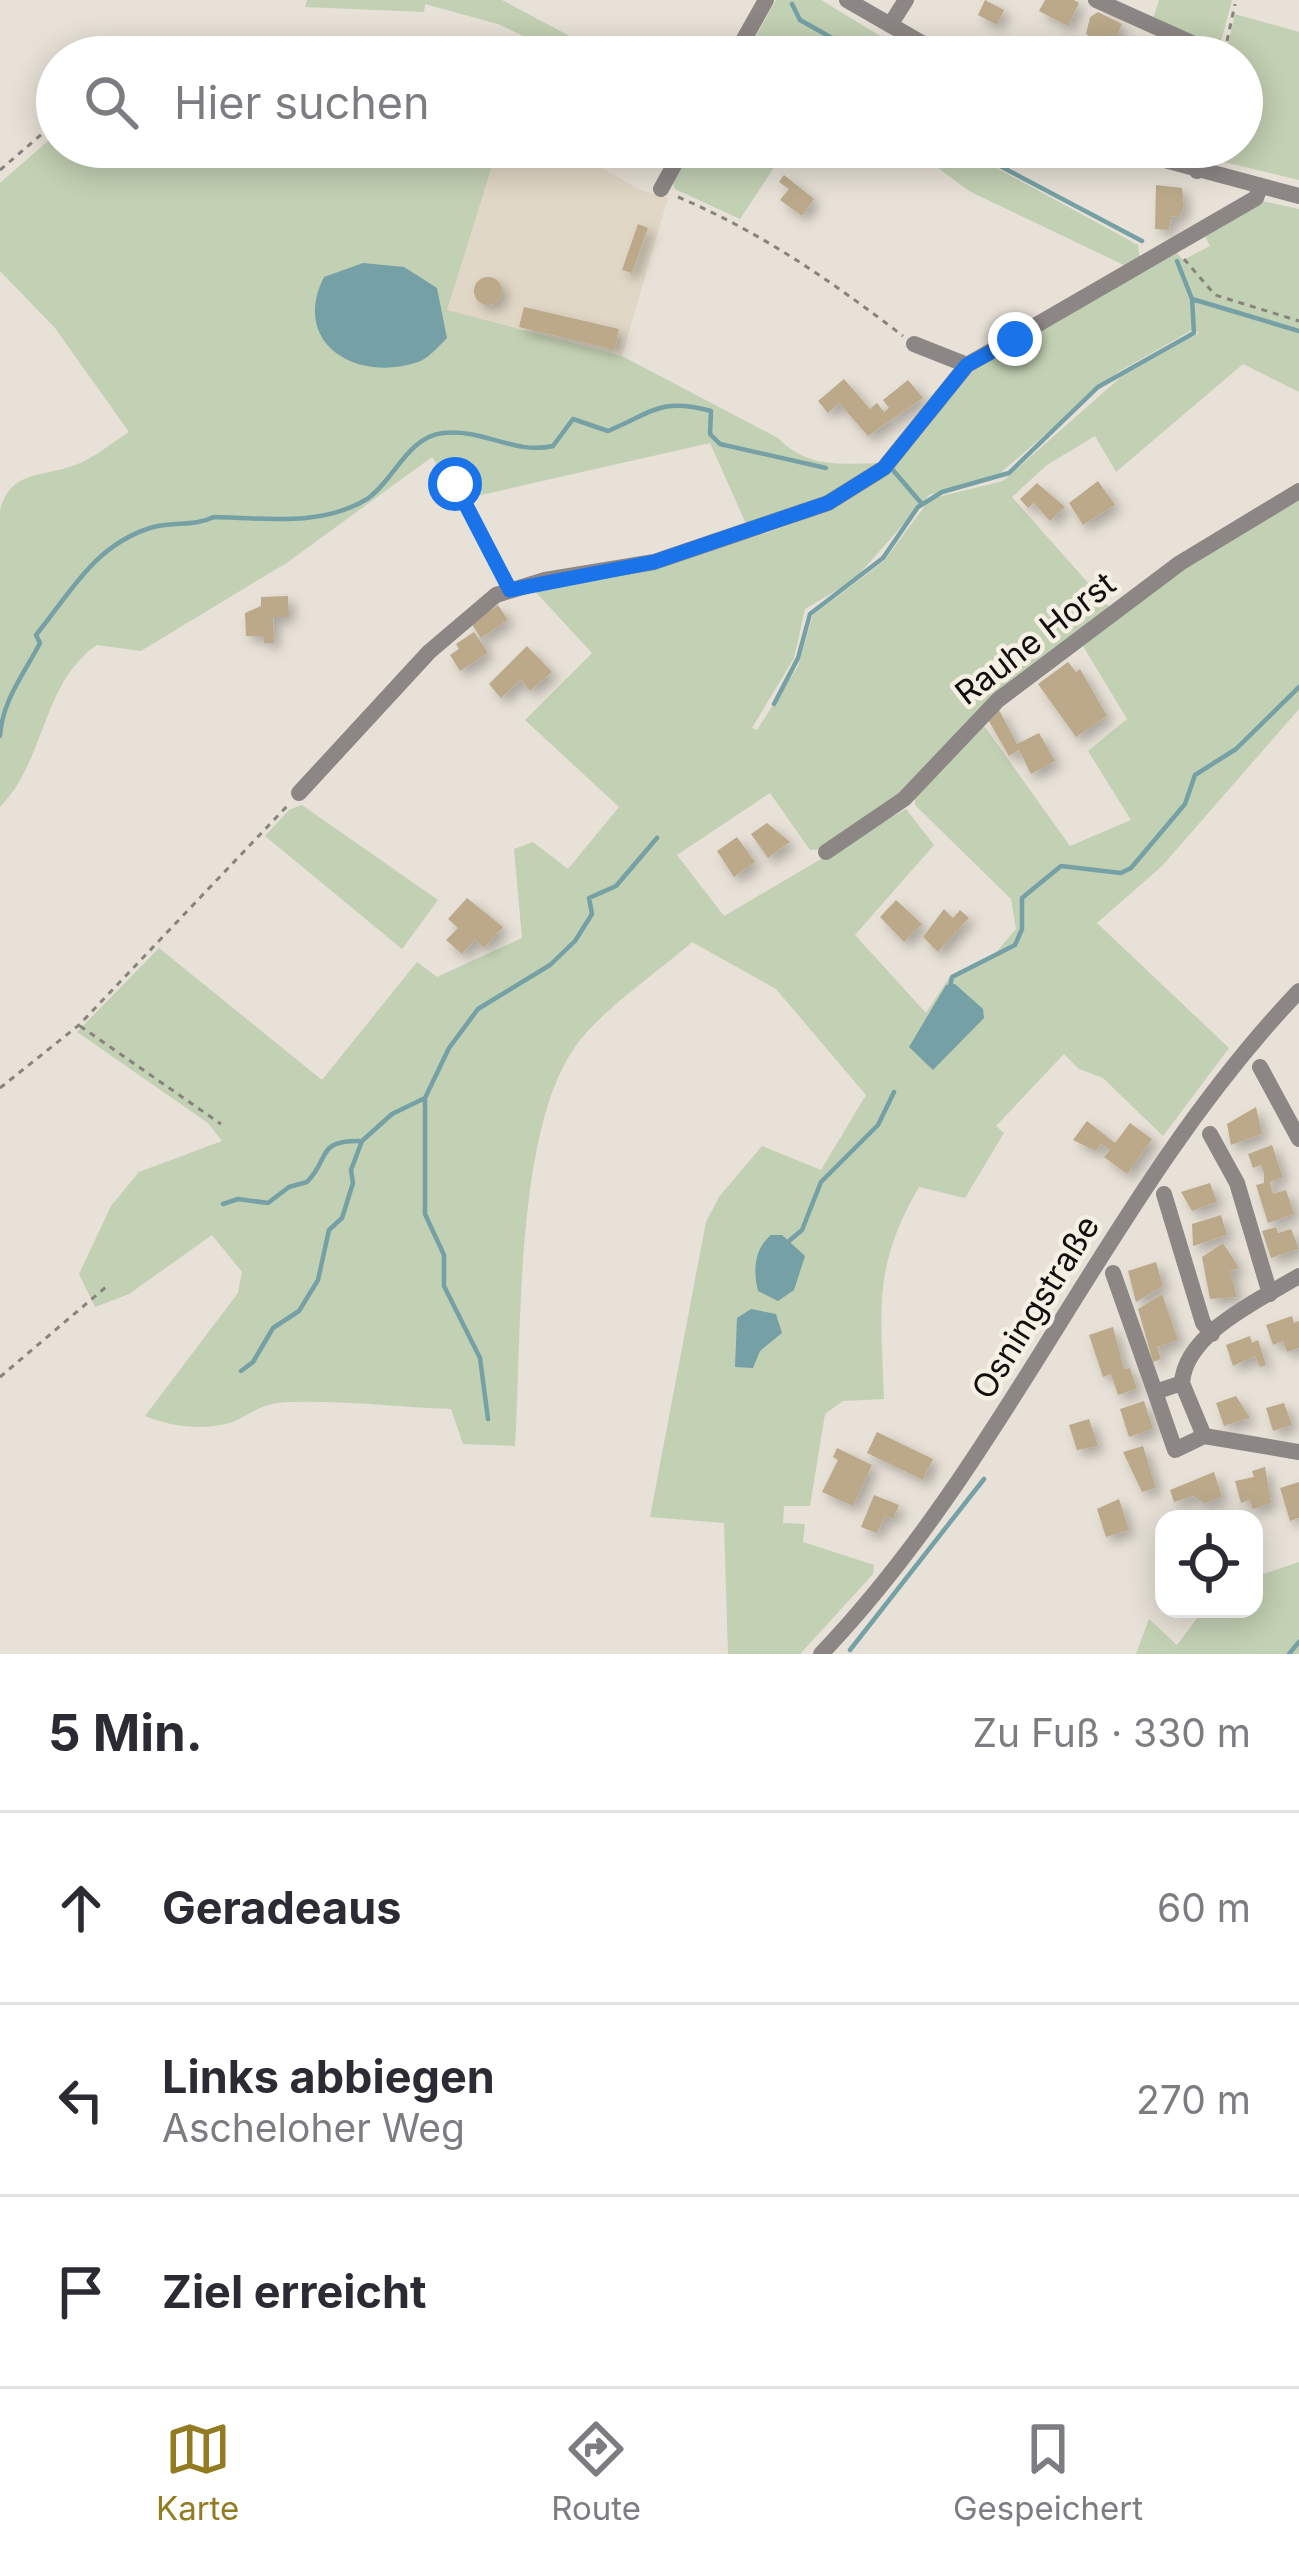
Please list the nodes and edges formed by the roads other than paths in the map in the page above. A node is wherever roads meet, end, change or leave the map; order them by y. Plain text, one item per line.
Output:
1 (766, 0) edge
2 (847, 0) edge
3 (906, 0) edge
4 (1096, 0) edge
5 (890, 25) junction
6 (746, 36) edge
7 (909, 36) edge
8 (1178, 36) edge
9 (672, 168) edge
10 (1187, 168) edge
11 (1198, 168) edge
12 (1197, 171) junction
13 (1260, 187) junction
14 (661, 189) road end
15 (1299, 196) edge
16 (914, 344) road end
17 (967, 365) junction
18 (1299, 491) edge
19 (299, 793) road end
20 (826, 852) dead end
21 (1299, 991) edge
22 (1260, 1067) dead end
23 (1210, 1134) dead end
24 (1299, 1139) edge
25 (1164, 1194) dead end
26 (1113, 1273) dead end
27 (1299, 1276) edge
28 (1270, 1294) junction
29 (1212, 1334) junction
30 (1182, 1382) junction
31 (1155, 1392) junction
32 (1204, 1436) junction
33 (1299, 1452) edge
34 (829, 1651) edge

1 - 6 street
2 - 5 street
3 - 5 street
4 - 8 street
5 - 7 street
9 - 14 street
10 - 12 street
11 - 12 street
12 - 13 street
13 - 15 street
13 - 17 street
16 - 17 street
17 - 19 street
18 - 20 street, Rauhe Horst
21 - 34 street, Osningstraße
22 - 24 street
23 - 28 street
25 - 29 street
26 - 31 street
27 - 28 street
28 - 29 street
29 - 30 street
30 - 31 street
30 - 32 street
31 - 32 street
32 - 33 street

